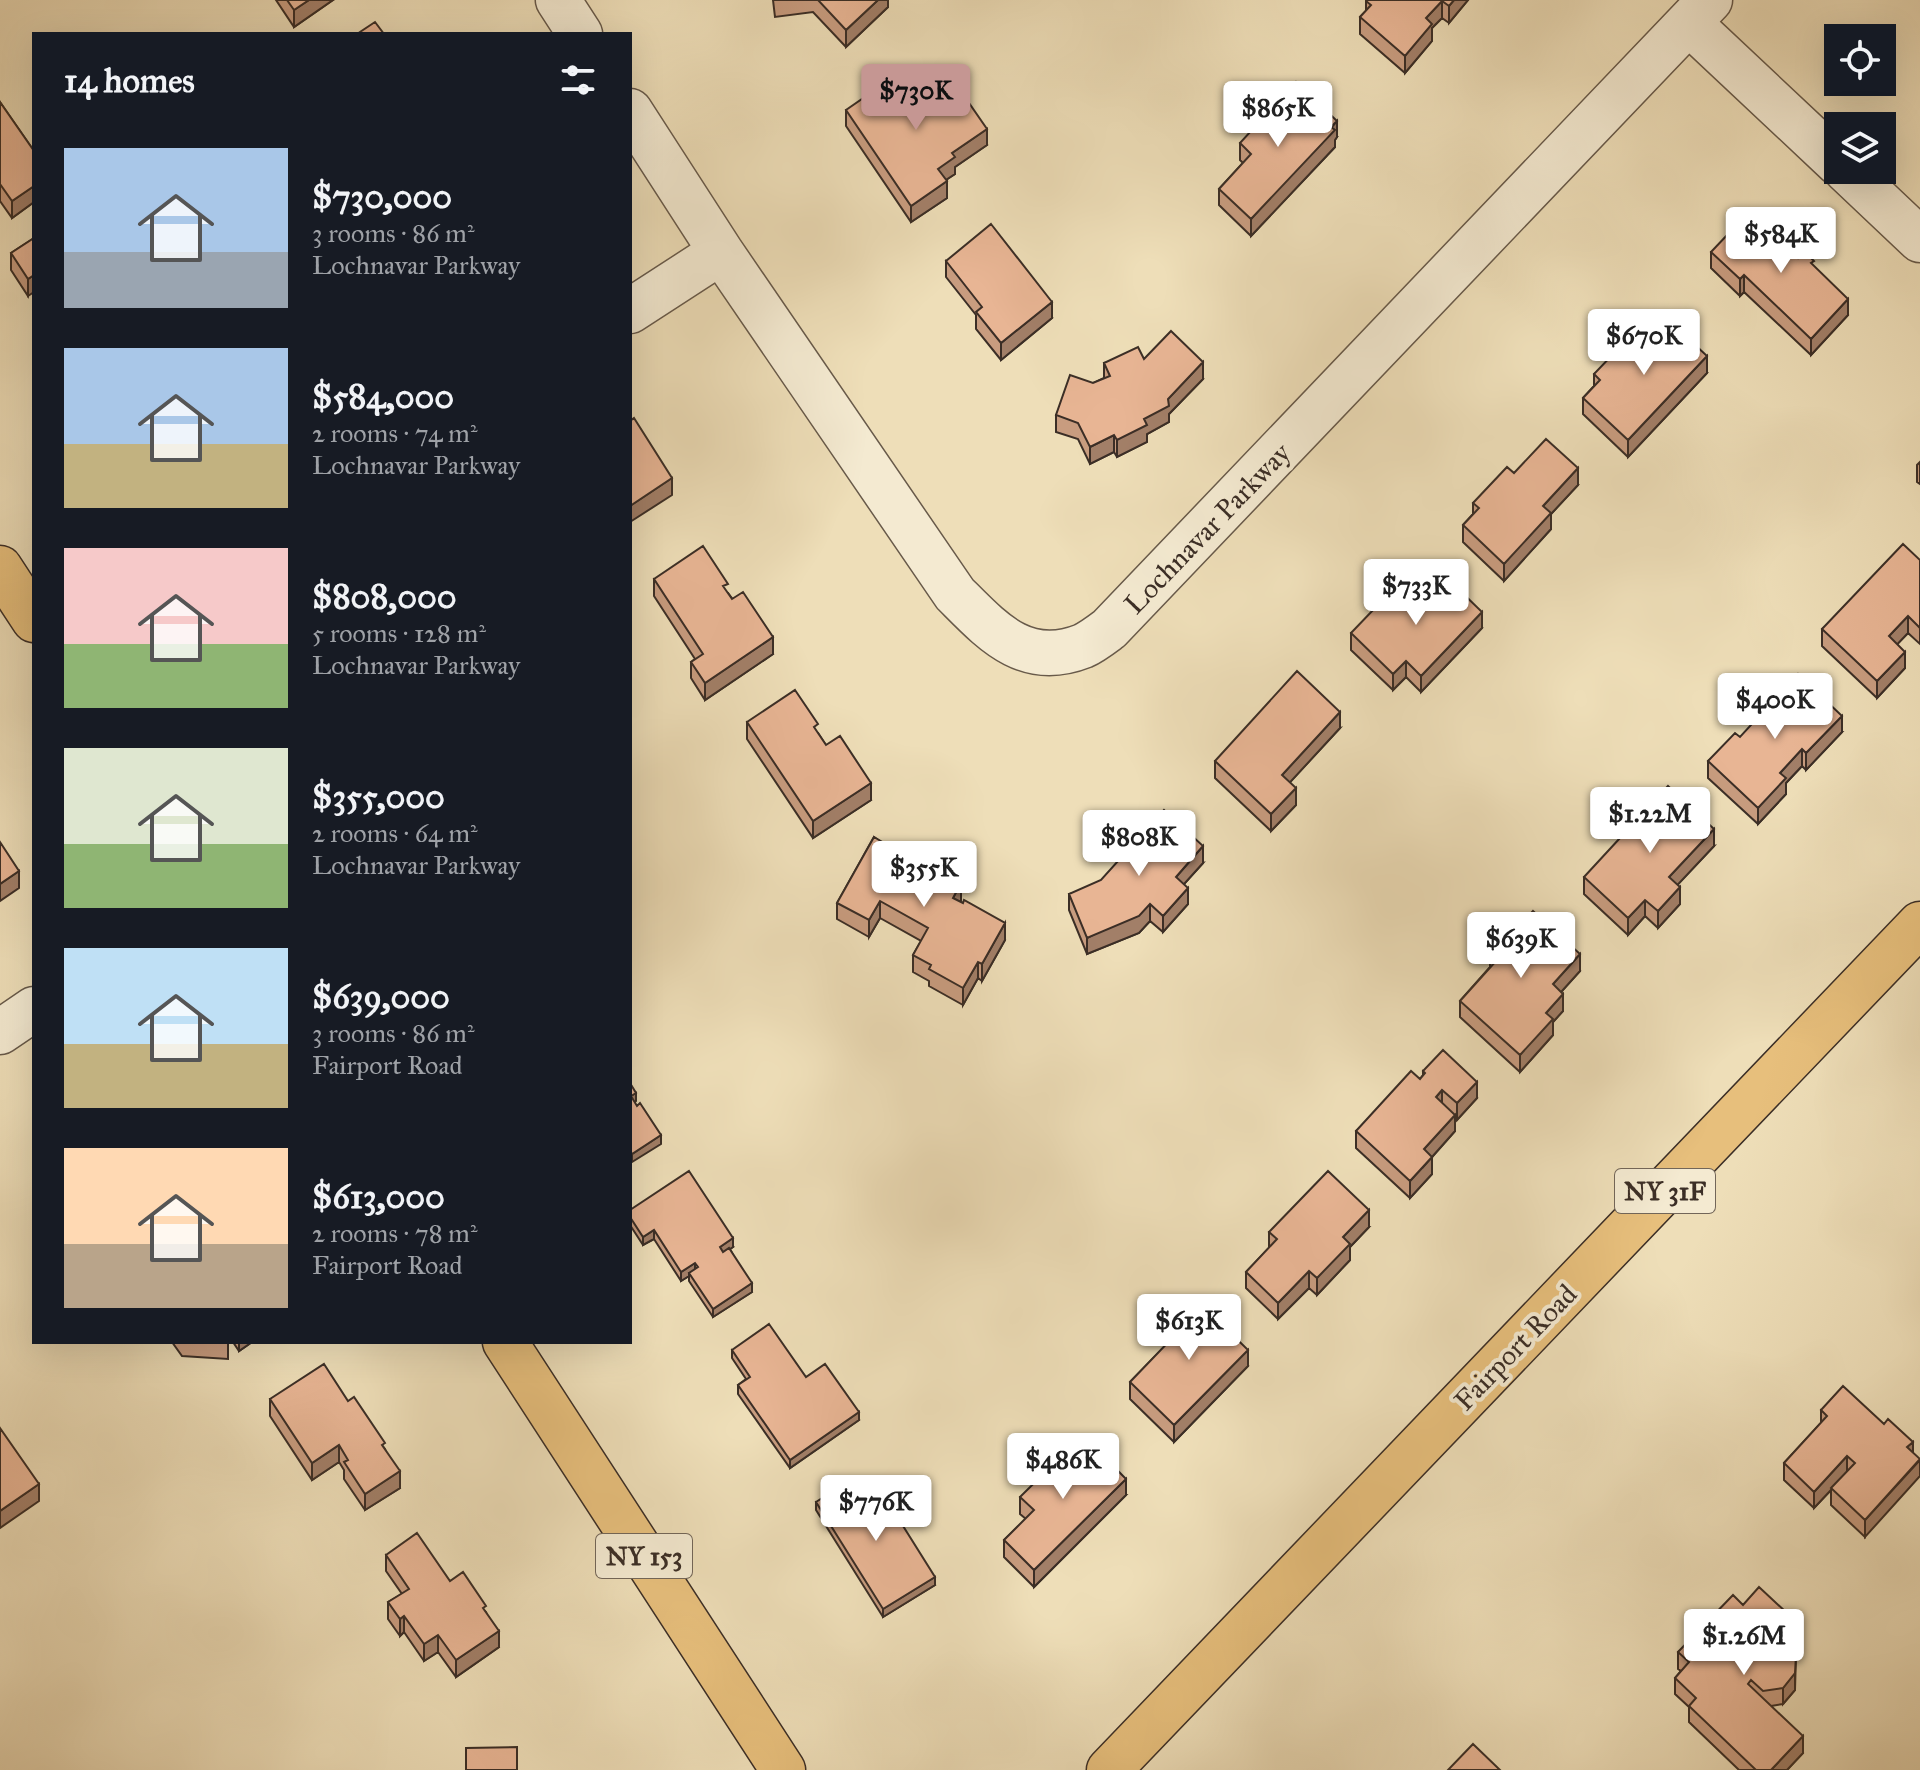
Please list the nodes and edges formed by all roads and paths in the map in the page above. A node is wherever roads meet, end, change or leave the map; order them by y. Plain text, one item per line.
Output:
1 (558, 0) edge
2 (1699, 11) edge
3 (579, 32) edge
4 (632, 114) edge
5 (1824, 148) edge
6 (1861, 184) edge
7 (1920, 240) edge
8 (721, 252) junction
9 (632, 310) edge
10 (0, 568) edge
11 (32, 617) edge
12 (1920, 924) edge
13 (32, 1010) edge
14 (0, 1032) edge
15 (506, 1344) edge
16 (783, 1770) edge
17 (1109, 1770) edge

1 - 3 street
2 - 5 street, Lochnavar Parkway
2 - 8 street, Lochnavar Parkway
4 - 8 street, Lochnavar Parkway
6 - 7 street
8 - 9 street
10 - 11 main road
12 - 17 main road, Fairport Road / NY 31F
13 - 14 street
15 - 16 main road, NY 153

